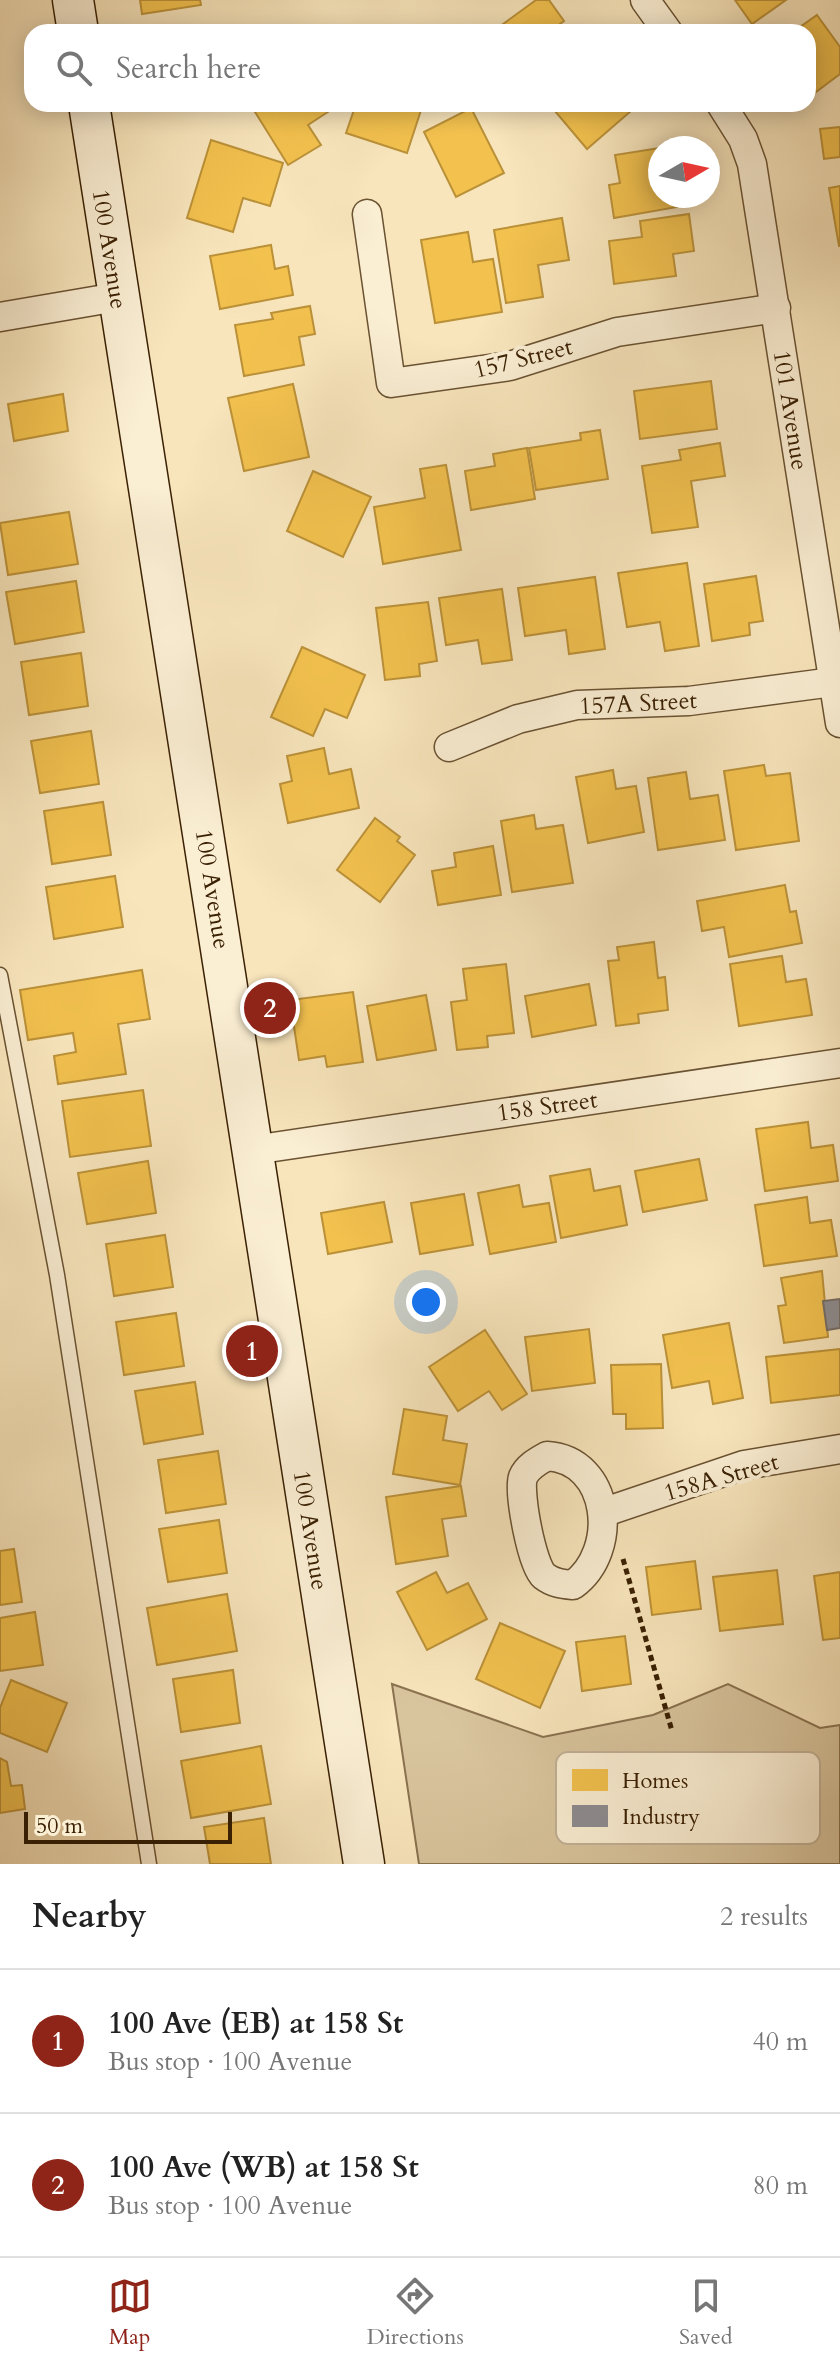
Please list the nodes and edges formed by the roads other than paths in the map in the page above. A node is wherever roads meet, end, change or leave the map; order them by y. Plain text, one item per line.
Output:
1 (73, 0) edge
2 (645, 0) edge
3 (77, 24) edge
4 (662, 24) edge
5 (90, 112) edge
6 (726, 112) edge
7 (367, 214) dead end
8 (117, 297) junction
9 (776, 308) junction
10 (0, 317) edge
11 (833, 682) junction
12 (840, 723) edge
13 (449, 747) dead end
14 (0, 975) edge
15 (840, 1063) edge
16 (254, 1150) junction
17 (840, 1449) edge
18 (605, 1512) dead end
19 (149, 1864) edge
20 (364, 1864) edge

1 - 3 main road
2 - 4 street
5 - 8 main road, 100 Avenue
6 - 9 street, 101 Avenue
7 - 9 street, 157 Street
8 - 10 street
8 - 16 main road, 100 Avenue
9 - 11 street, 101 Avenue
11 - 12 street, 101 Avenue
11 - 13 street, 157A Street
14 - 19 lane
15 - 16 street, 158 Street
16 - 20 main road, 100 Avenue
17 - 18 street, 158A Street

